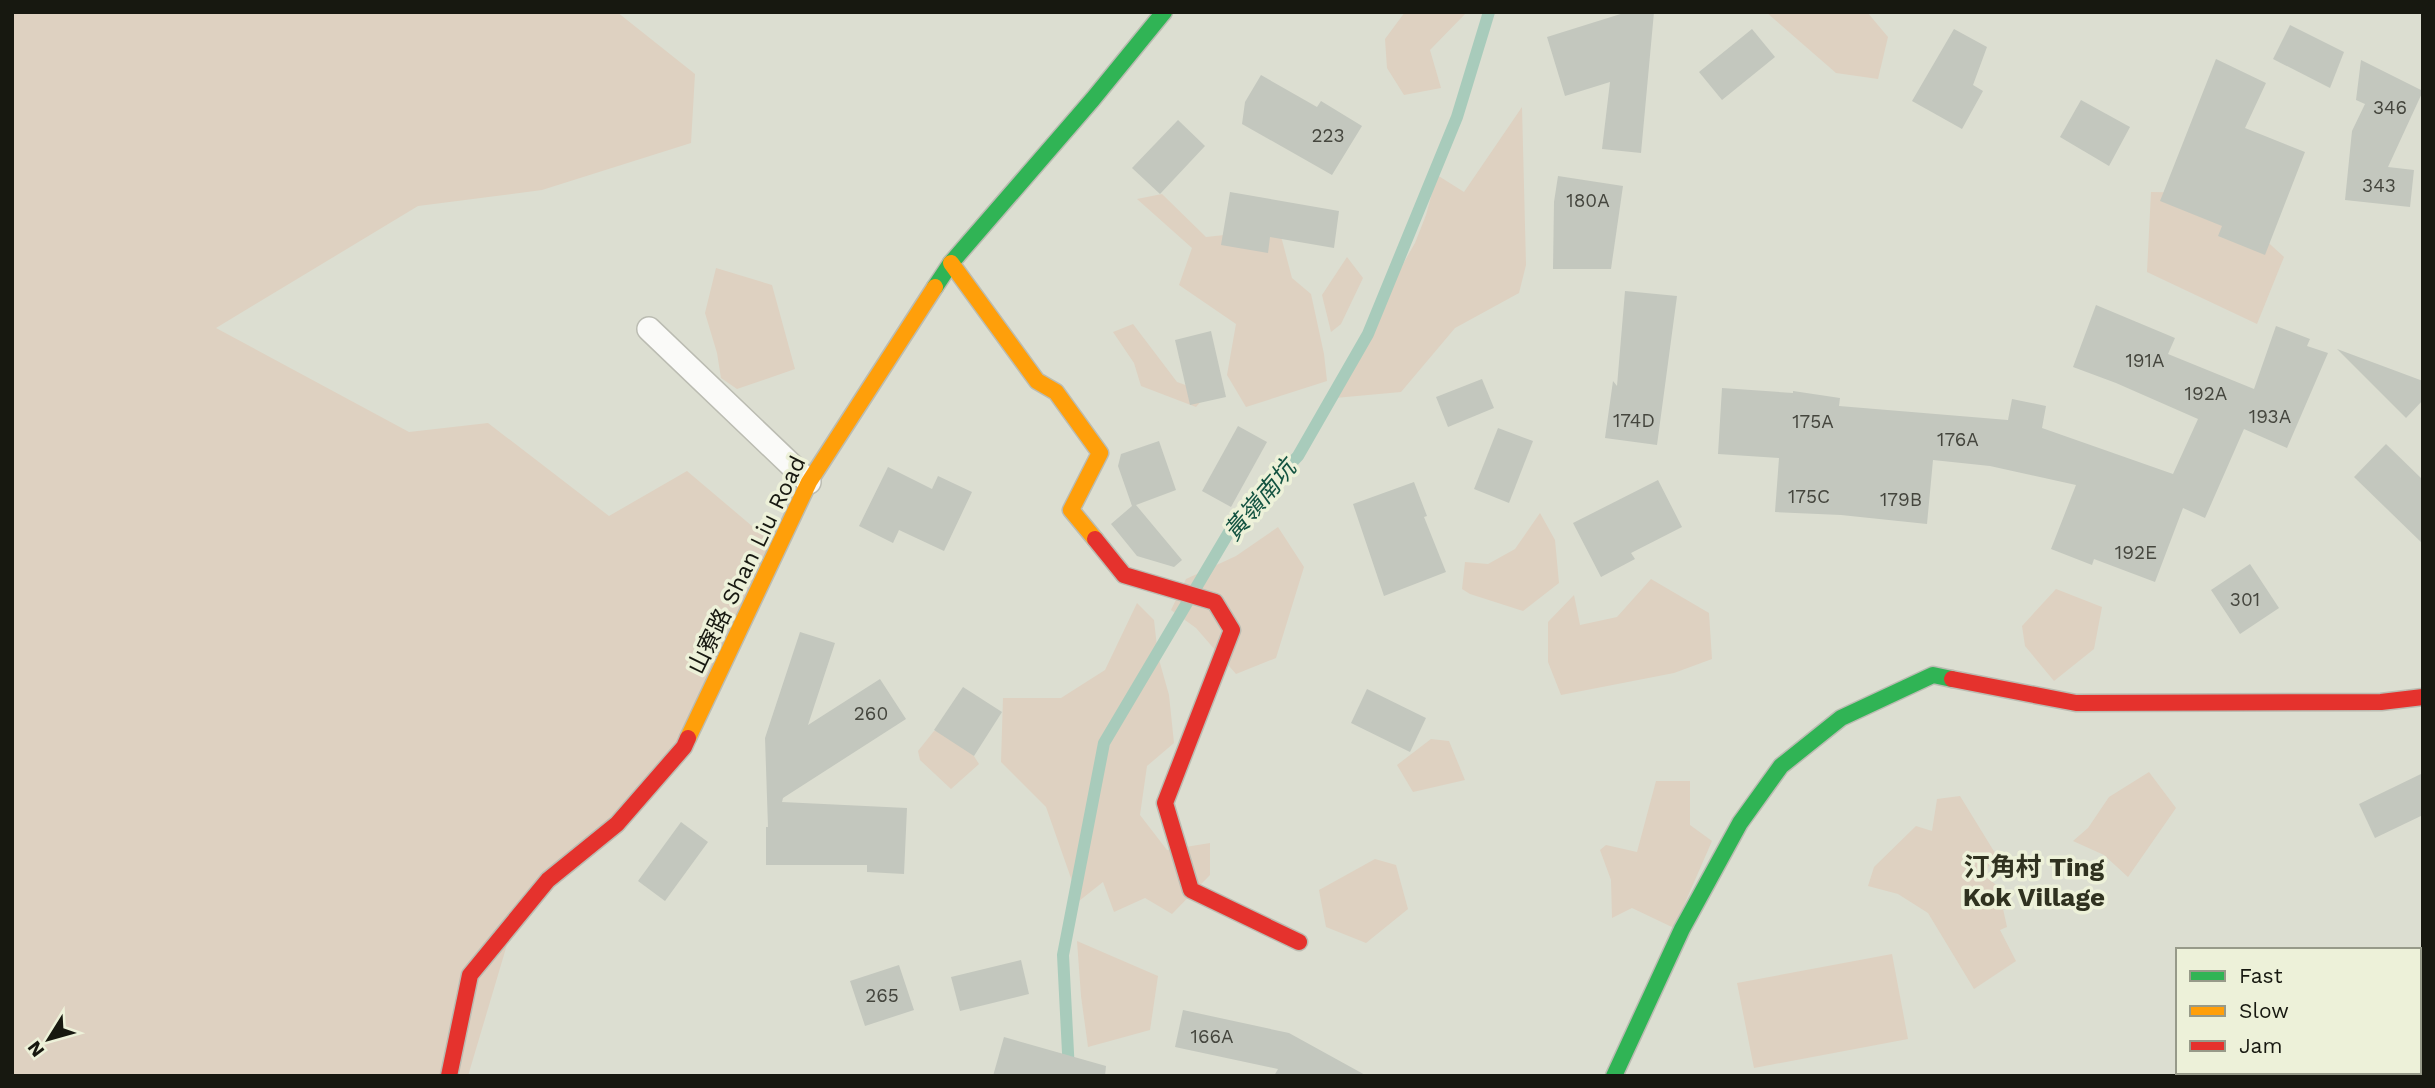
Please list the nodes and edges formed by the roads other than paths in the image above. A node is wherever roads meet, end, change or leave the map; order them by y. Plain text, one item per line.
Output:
1 (1164, 12) edge
2 (951, 263) junction
3 (649, 330) dead end
4 (809, 482) junction
5 (2423, 698) edge
6 (1299, 942) dead end
7 (449, 1076) edge
8 (1614, 1076) edge

1 - 2 street, 山寮路 Shan Liu Road
2 - 4 street, 山寮路 Shan Liu Road
2 - 6 street
3 - 4 lane
4 - 7 street, 山寮路 Shan Liu Road
5 - 8 street

